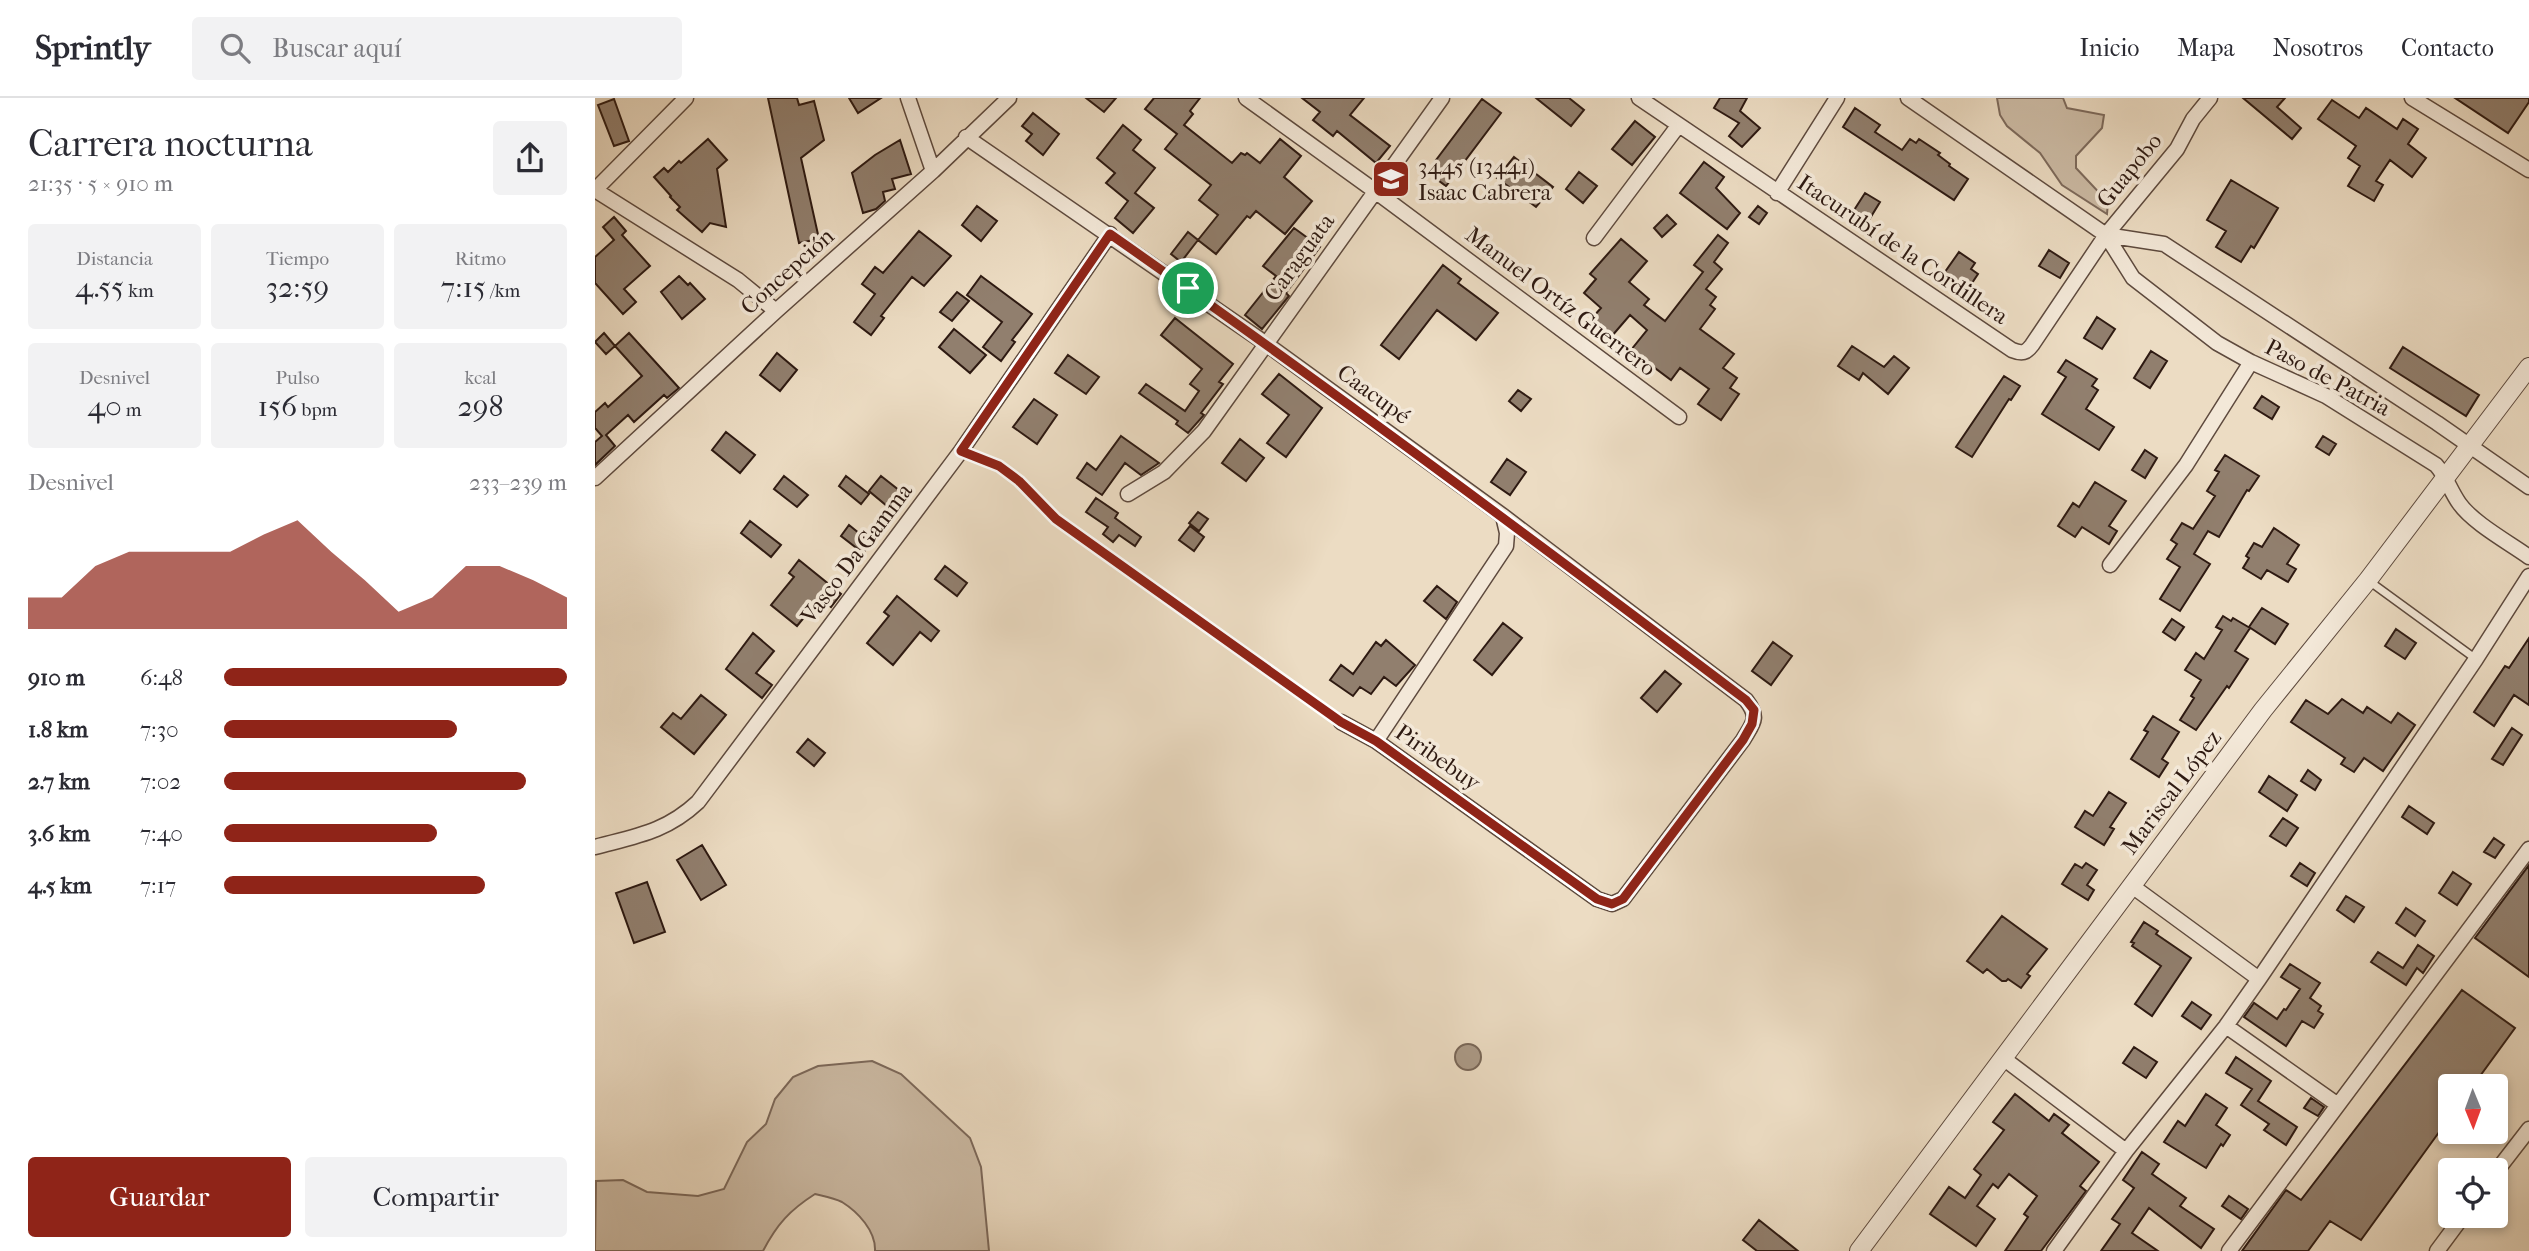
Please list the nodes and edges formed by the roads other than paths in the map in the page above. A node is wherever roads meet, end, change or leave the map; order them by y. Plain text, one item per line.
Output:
1 (686, 98) edge
2 (908, 98) edge
3 (1009, 98) edge
4 (1245, 98) edge
5 (1442, 98) edge
6 (1639, 98) edge
7 (1837, 98) edge
8 (1908, 98) edge
9 (2210, 98) edge
10 (2420, 100) edge
11 (1678, 126) junction
12 (966, 137) junction
13 (2529, 170) edge
14 (933, 171) junction
15 (595, 190) edge
16 (1375, 191) junction
17 (1777, 193) junction
18 (1110, 234) junction
19 (2106, 235) junction
20 (1594, 238) dead end
21 (776, 311) junction
22 (1265, 342) junction
23 (2251, 362) junction
24 (2529, 367) edge
25 (1679, 417) dead end
26 (2471, 446) junction
27 (961, 451) junction
28 (595, 478) edge
29 (2447, 479) junction
30 (2529, 487) edge
31 (1128, 494) dead end
32 (1503, 516) junction
33 (2529, 557) edge
34 (2110, 565) dead end
35 (2529, 576) edge
36 (2368, 580) junction
37 (2476, 659) junction
38 (1746, 700) joint
39 (1341, 722) joint
40 (1376, 741) junction
41 (595, 847) edge
42 (2529, 849) edge
43 (2131, 886) junction
44 (2259, 979) junction
45 (2226, 1026) junction
46 (2003, 1058) junction
47 (2338, 1105) junction
48 (2529, 1129) edge
49 (2126, 1151) junction
50 (2507, 1158) edge
51 (2454, 1228) edge
52 (1859, 1251) edge
53 (2054, 1251) edge
54 (2229, 1251) edge
55 (2437, 1251) edge

1 - 15 street
2 - 14 street
3 - 12 street, Concepción
4 - 16 street, Manuel Ortíz Guerrero
5 - 16 street, Caraguata
6 - 11 street, Itacurubí de la Cordillera
7 - 17 street
8 - 19 street, Paso de Patria
9 - 19 street, Guapobo
10 - 13 street
11 - 17 street, Itacurubí de la Cordillera
11 - 20 street
12 - 14 street, Concepción
12 - 18 street, Caacupé
14 - 21 street, Concepción
15 - 21 street
16 - 22 street, Caraguata
16 - 25 street, Manuel Ortíz Guerrero
17 - 19 street, Itacurubí de la Cordillera
18 - 22 street, Caacupé
18 - 27 street, Vasco Da Gamma
19 - 23 street, Paso de Patria
19 - 26 street, Paso de Patria
21 - 28 street, Concepción
22 - 31 street, Caraguata
22 - 32 street, Caacupé
23 - 29 street, Paso de Patria
23 - 34 street
24 - 26 street, Mariscal López
26 - 29 street, Mariscal López
26 - 30 street, Paso de Patria
27 - 39 lane, Piribebuy
27 - 41 street, Vasco Da Gamma
29 - 33 street, Paso de Patria
29 - 36 street, Mariscal López
32 - 38 street, Caacupé
32 - 40 street
35 - 37 street
36 - 37 lane
36 - 43 street, Mariscal López
37 - 44 street
38 - 40 street, Piribebuy
39 - 40 street, Piribebuy
42 - 47 street
43 - 44 street
43 - 46 street, Mariscal López
44 - 45 street
45 - 47 street
45 - 49 street
46 - 49 street
46 - 52 street, Mariscal López
47 - 54 street
48 - 50 street
49 - 53 street
51 - 55 street

